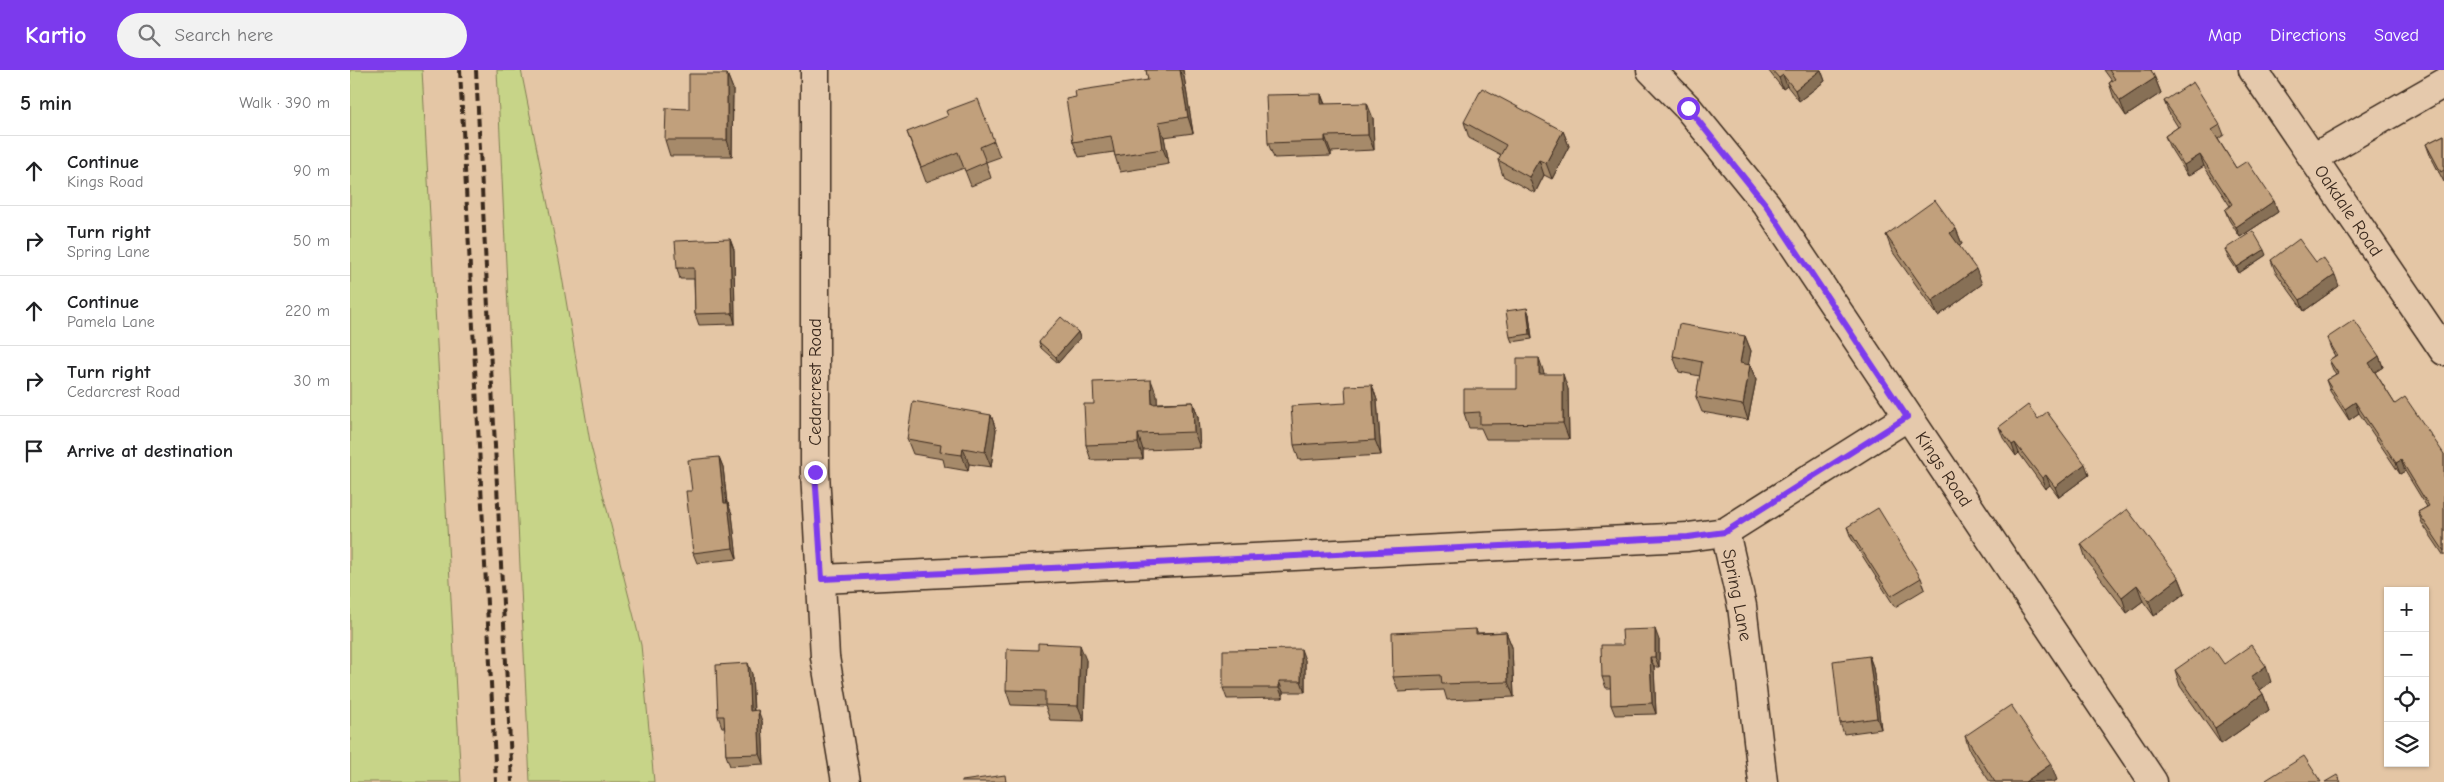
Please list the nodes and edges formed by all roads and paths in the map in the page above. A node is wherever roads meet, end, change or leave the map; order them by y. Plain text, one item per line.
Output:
1 (815, 70) edge
2 (1651, 70) edge
3 (2252, 70) edge
4 (2444, 84) edge
5 (2313, 158) junction
6 (2444, 351) edge
7 (1907, 417) junction
8 (1725, 532) junction
9 (822, 579) junction
10 (846, 782) edge
11 (1763, 782) edge
12 (2153, 782) edge

1 - 9 street, Cedarcrest Road
2 - 7 street, Kings Road
3 - 5 street, Oakdale Road
4 - 5 street
5 - 6 street, Oakdale Road
7 - 8 street, Spring Lane
7 - 12 street, Kings Road
8 - 9 street
8 - 11 street, Spring Lane
9 - 10 street, Cedarcrest Road

